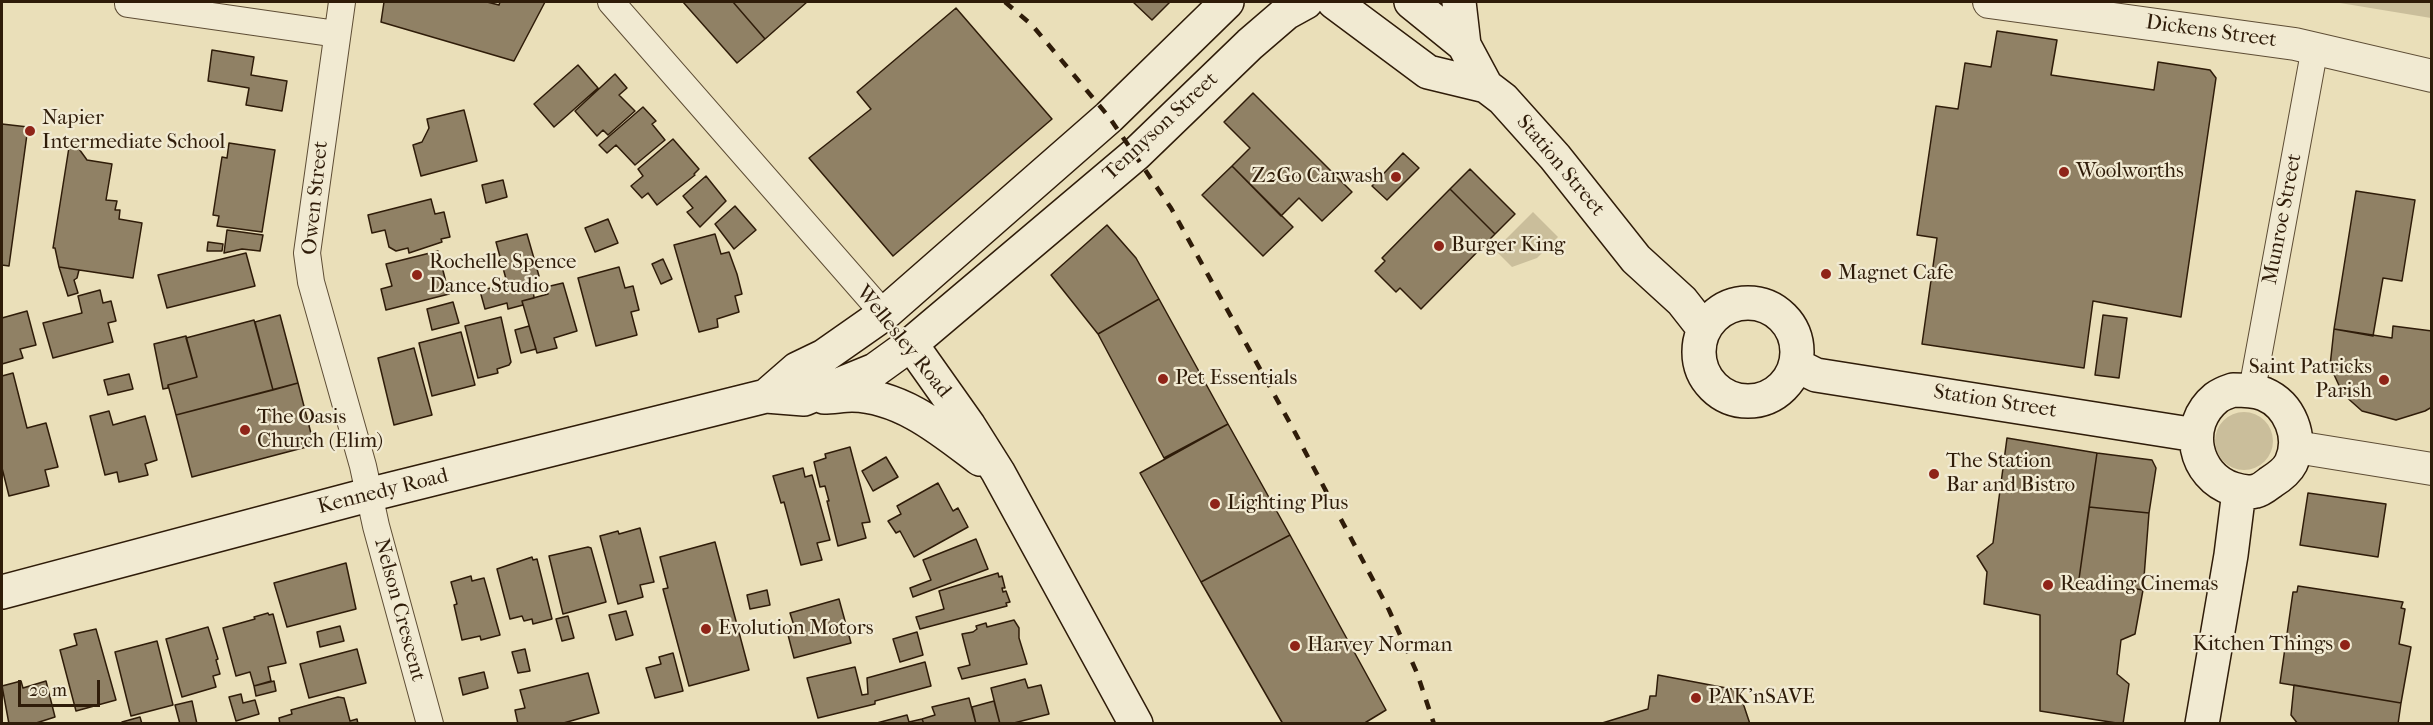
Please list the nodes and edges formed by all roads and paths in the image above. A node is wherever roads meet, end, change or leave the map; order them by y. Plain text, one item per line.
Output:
1 (342, 2) edge
2 (611, 2) edge
3 (1227, 2) edge
4 (1306, 2) edge
5 (1334, 2) edge
6 (1411, 2) edge
7 (1460, 2) edge
8 (1989, 2) edge
9 (128, 4) dead end
10 (2112, 10) edge
11 (337, 34) junction
12 (1464, 45) junction
13 (2315, 47) junction
14 (2432, 76) edge
15 (1486, 86) junction
16 (989, 224) junction
17 (1017, 255) junction
18 (884, 314) junction
19 (1704, 328) junction
20 (911, 344) junction
21 (1796, 365) junction
22 (2252, 390) junction
23 (766, 396) junction
24 (804, 399) junction
25 (2196, 435) junction
26 (2296, 447) junction
27 (2432, 469) edge
28 (998, 472) junction
29 (2239, 491) junction
30 (368, 495) junction
31 (2, 592) edge
32 (430, 723) edge
33 (1136, 723) edge
34 (2202, 723) edge

1 - 11 street, Owen Street
2 - 18 street, Wellesley Road
3 - 16 main road, Tennyson Street
4 - 17 main road, Tennyson Street
5 - 15 main road, Station Street
6 - 12 main road, Station Street
7 - 12 main road
8 - 10 street, Dickens Street
9 - 11 street
10 - 13 street, Dickens Street
11 - 30 street, Owen Street
12 - 15 main road, Station Street
13 - 14 street, Dickens Street
13 - 22 street, Munroe Street
15 - 19 main road, Station Street
16 - 17 main road
16 - 18 main road, Tennyson Street
17 - 20 main road, Tennyson Street
18 - 20 street, Wellesley Road
18 - 23 main road, Kennedy Road
19 - 21 main road
19 - 21 main road
20 - 24 main road, Kennedy Road
20 - 28 main road, Wellesley Road
21 - 25 main road, Station Street
22 - 25 main road
22 - 26 main road
23 - 24 main road, Kennedy Road
23 - 30 main road, Kennedy Road
24 - 28 main road
25 - 29 main road
26 - 27 street
26 - 29 main road
28 - 33 main road, Wellesley Road
29 - 34 main road
30 - 31 main road, Kennedy Road
30 - 32 street, Nelson Crescent

